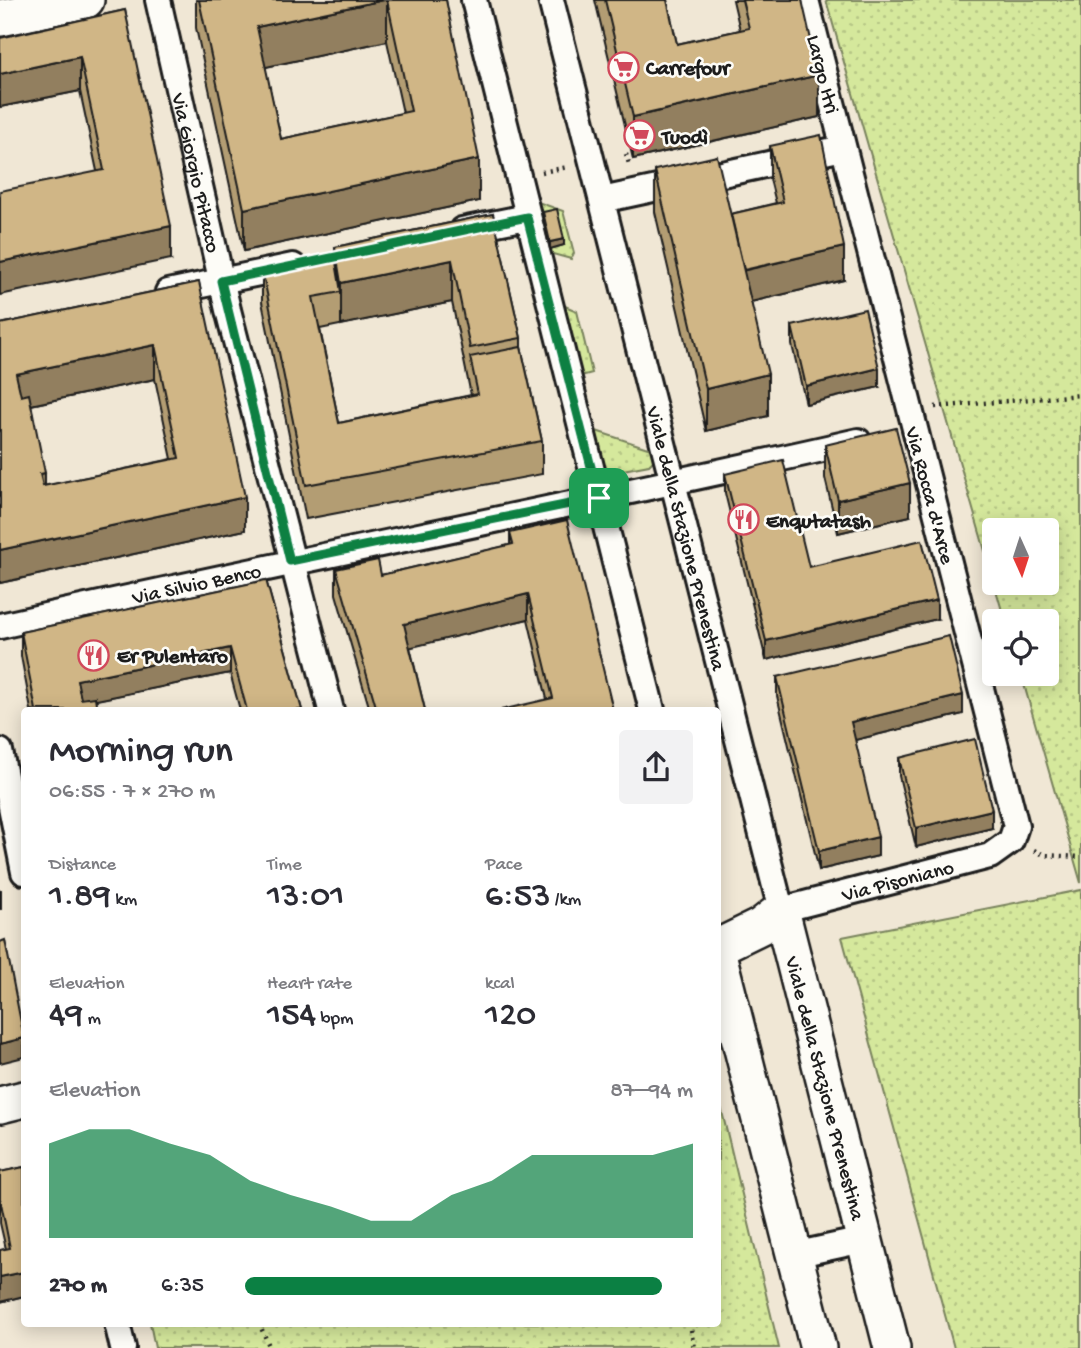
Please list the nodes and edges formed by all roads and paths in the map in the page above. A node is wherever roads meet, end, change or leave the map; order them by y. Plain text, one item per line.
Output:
1 (86, 0) edge
2 (158, 0) edge
3 (474, 0) edge
4 (551, 0) edge
5 (806, 0) edge
6 (0, 18) edge
7 (843, 148) junction
8 (569, 167) dead end
9 (530, 175) dead end
10 (602, 200) junction
11 (527, 217) junction
12 (442, 235) edge
13 (310, 262) edge
14 (221, 281) junction
15 (150, 296) edge
16 (1081, 396) edge
17 (911, 419) junction
18 (672, 484) junction
19 (599, 498) junction
20 (290, 561) junction
21 (0, 626) edge
22 (330, 707) edge
23 (651, 707) edge
24 (735, 733) junction
25 (0, 751) edge
26 (721, 753) edge
27 (1011, 841) junction
28 (21, 857) edge
29 (1081, 857) edge
30 (781, 910) junction
31 (721, 946) edge
32 (721, 966) edge
33 (21, 1100) edge
34 (0, 1105) edge
35 (863, 1240) junction
36 (794, 1255) junction
37 (118, 1327) edge
38 (261, 1327) edge
39 (691, 1327) edge
40 (123, 1348) edge
41 (270, 1348) edge
42 (694, 1348) edge
43 (818, 1348) edge
44 (892, 1348) edge

1 - 6 street
2 - 14 street, Via Giorgio Pitacco
3 - 11 street
4 - 10 street, Viale della Stazione Prenestina
5 - 7 street, Largo Itri
7 - 10 street
7 - 17 street, Via Rocca d'Arce
8 - 9 path
10 - 18 street, Viale della Stazione Prenestina
11 - 12 street
11 - 19 street
13 - 14 street
14 - 15 street
14 - 20 street, Via Giorgio Pitacco
16 - 17 path
17 - 18 street, Via Silvio Benco
17 - 27 street, Via Rocca d'Arce
18 - 19 street, Via Silvio Benco
18 - 24 street, Viale della Stazione Prenestina
19 - 20 street, Via Silvio Benco
19 - 23 street
20 - 21 street, Via Silvio Benco
20 - 22 street, Via Giorgio Pitacco
24 - 26 street
24 - 30 street, Viale della Stazione Prenestina
25 - 28 street
27 - 29 path
27 - 30 street, Via Pisoniano
30 - 31 street
30 - 35 street, Viale della Stazione Prenestina
32 - 36 street
33 - 34 street
35 - 36 street, Viale della Stazione Prenestina
35 - 44 street, Viale della Stazione Prenestina
36 - 43 street
37 - 40 street
38 - 41 path
39 - 42 path

